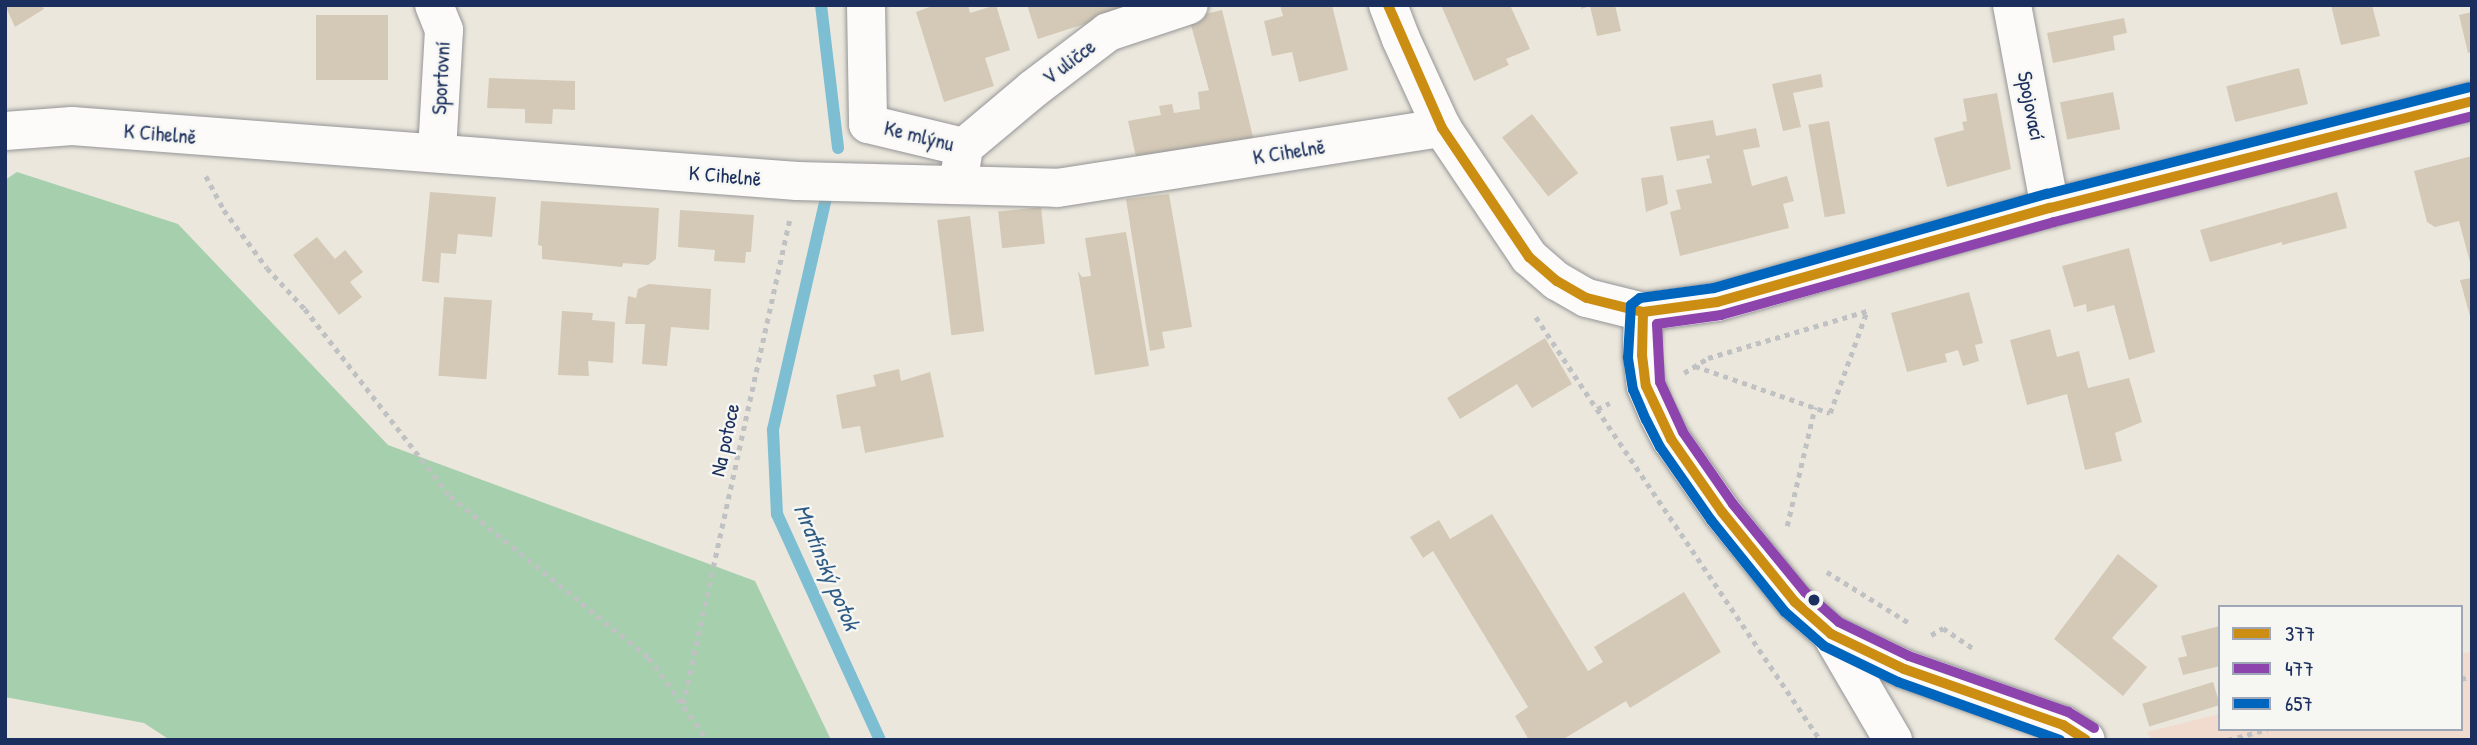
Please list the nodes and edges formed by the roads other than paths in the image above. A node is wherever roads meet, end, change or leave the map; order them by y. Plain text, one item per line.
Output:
1 (434, 5) edge
2 (866, 5) edge
3 (1189, 5) edge
4 (1388, 5) edge
5 (2012, 5) edge
6 (2472, 102) edge
7 (1442, 128) junction
8 (5, 131) edge
9 (964, 147) junction
10 (437, 153) junction
11 (958, 188) junction
12 (2050, 208) junction
13 (1643, 312) junction
14 (1831, 634) junction
15 (1893, 740) edge
16 (2086, 740) edge

1 - 10 street, Sportovní
2 - 9 street, Ke mlýnu
3 - 9 street, V uličce
4 - 7 street
5 - 12 street, Spojovací
6 - 12 street
7 - 11 street, K Cihelně
7 - 13 street
8 - 10 street, K Cihelně
9 - 11 street, Ke mlýnu
10 - 11 street, K Cihelně
12 - 13 street
13 - 14 street
14 - 15 street
14 - 16 street

